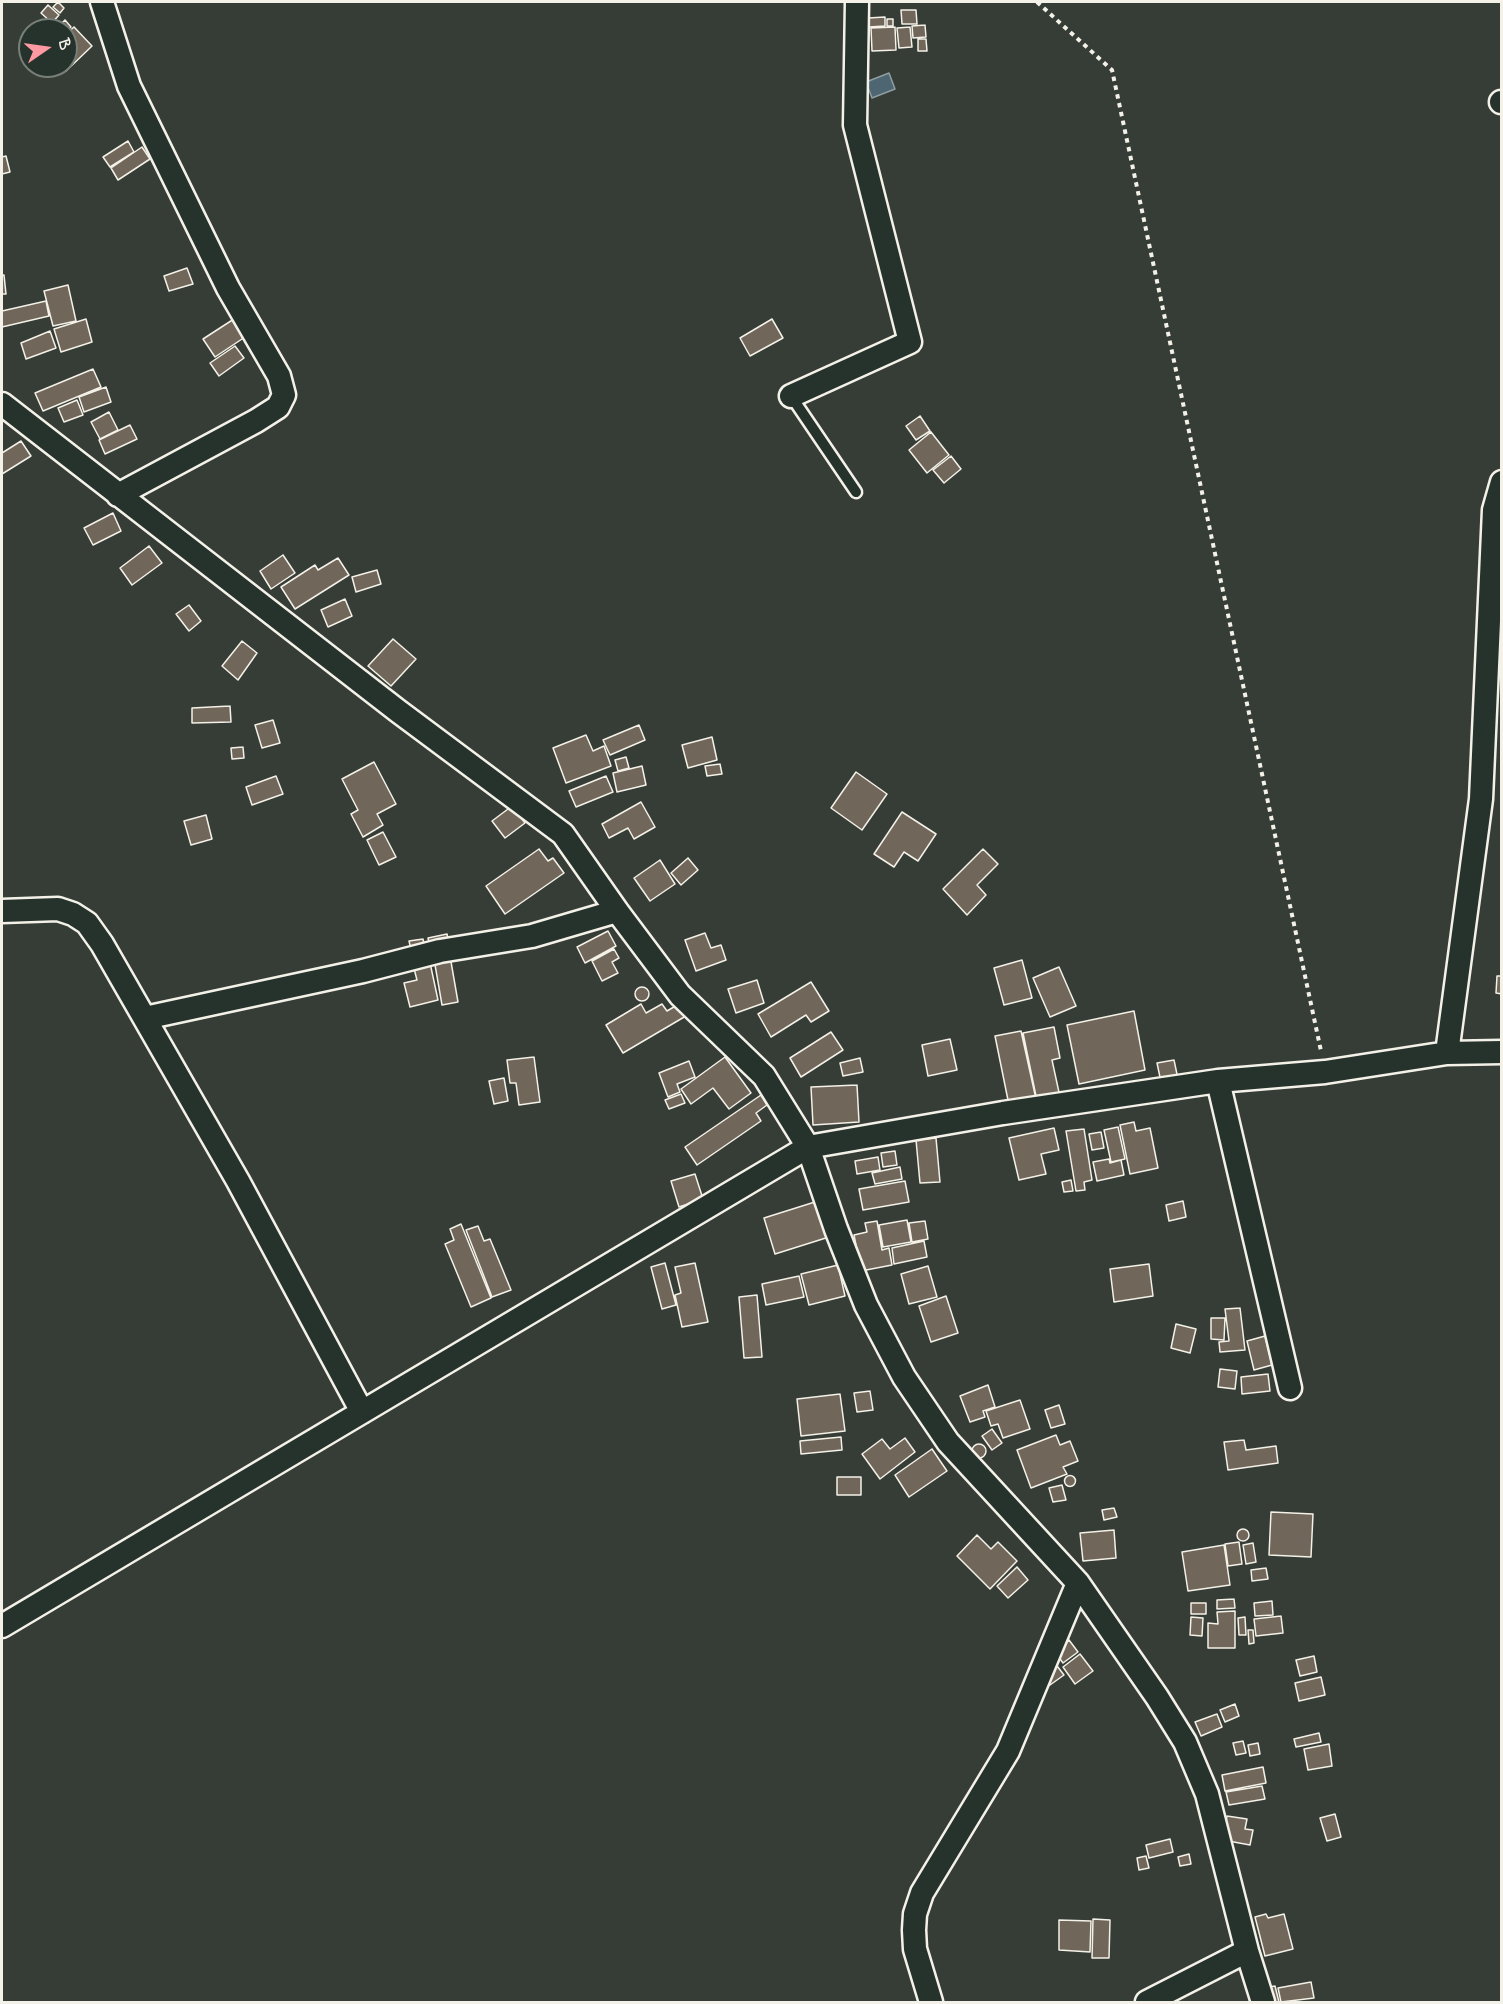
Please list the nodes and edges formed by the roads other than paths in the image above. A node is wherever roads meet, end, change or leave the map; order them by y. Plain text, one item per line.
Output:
1 (102, 2) edge
2 (857, 2) edge
3 (790, 396) joint
4 (2, 404) edge
5 (1502, 482) edge
6 (856, 492) dead end
7 (118, 495) junction
8 (2, 911) edge
9 (617, 911) junction
10 (145, 1018) junction
11 (1502, 1052) edge
12 (1447, 1053) junction
13 (1218, 1081) junction
14 (808, 1147) junction
15 (1290, 1388) dead end
16 (362, 1412) junction
17 (1078, 1583) junction
18 (2, 1626) edge
19 (1247, 1951) junction
20 (931, 2002) edge
21 (1147, 2002) edge
22 (1263, 2002) edge

1 - 7 street
2 - 3 street
3 - 6 lane
4 - 7 street
5 - 12 street
7 - 9 street
8 - 10 street
9 - 10 street
9 - 14 street
10 - 16 street
11 - 12 street
12 - 13 street
13 - 14 street
13 - 15 street
14 - 16 street
14 - 17 street
16 - 18 street
17 - 19 street
17 - 20 street
19 - 21 street
19 - 22 street

